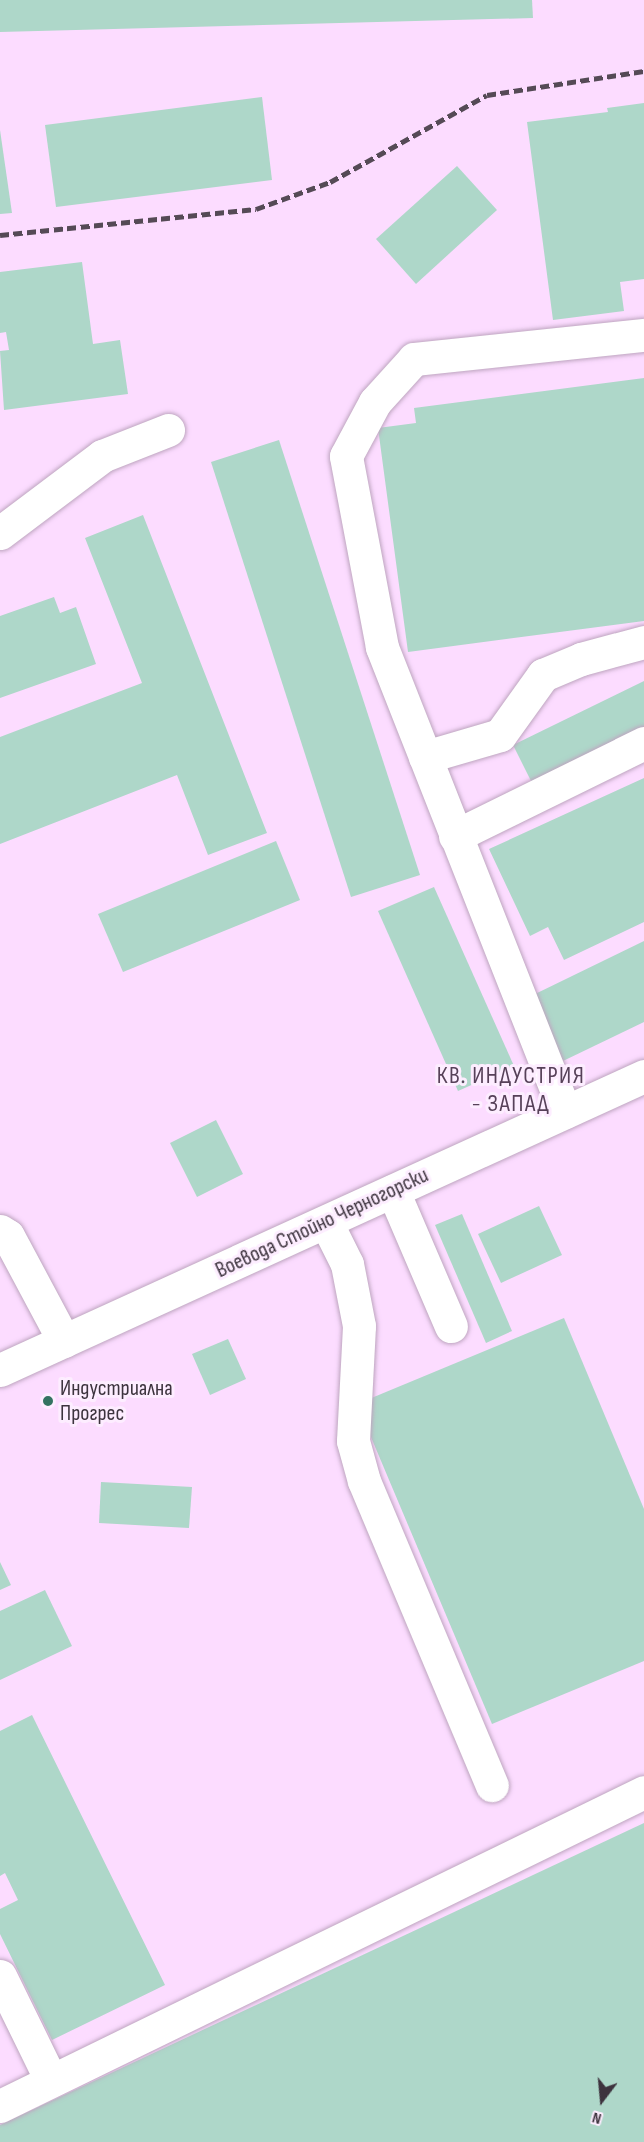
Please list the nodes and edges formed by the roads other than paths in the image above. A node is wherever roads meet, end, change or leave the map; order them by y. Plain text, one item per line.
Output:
1 (644, 334) edge
2 (168, 430) dead end
3 (0, 533) edge
4 (644, 642) edge
5 (644, 743) edge
6 (425, 757) junction
7 (455, 836) junction
8 (644, 1076) edge
9 (565, 1113) junction
10 (393, 1191) junction
11 (326, 1222) junction
12 (0, 1231) edge
13 (451, 1326) dead end
14 (64, 1341) junction
15 (0, 1371) edge
16 (492, 1785) dead end
17 (644, 1792) edge
18 (0, 1976) edge
19 (51, 2080) junction
20 (0, 2106) edge

1 - 6 street
2 - 3 street
4 - 6 street
5 - 7 street
6 - 7 street
7 - 9 street
8 - 9 street, Воевода Стойно Черногорски
9 - 10 street, Воевода Стойно Черногорски
10 - 11 street, Воевода Стойно Черногорски
10 - 13 street
11 - 14 street, Воевода Стойно Черногорски
11 - 16 street
12 - 14 street
14 - 15 street, Воевода Стойно Черногорски
17 - 19 street
18 - 19 street
19 - 20 street

